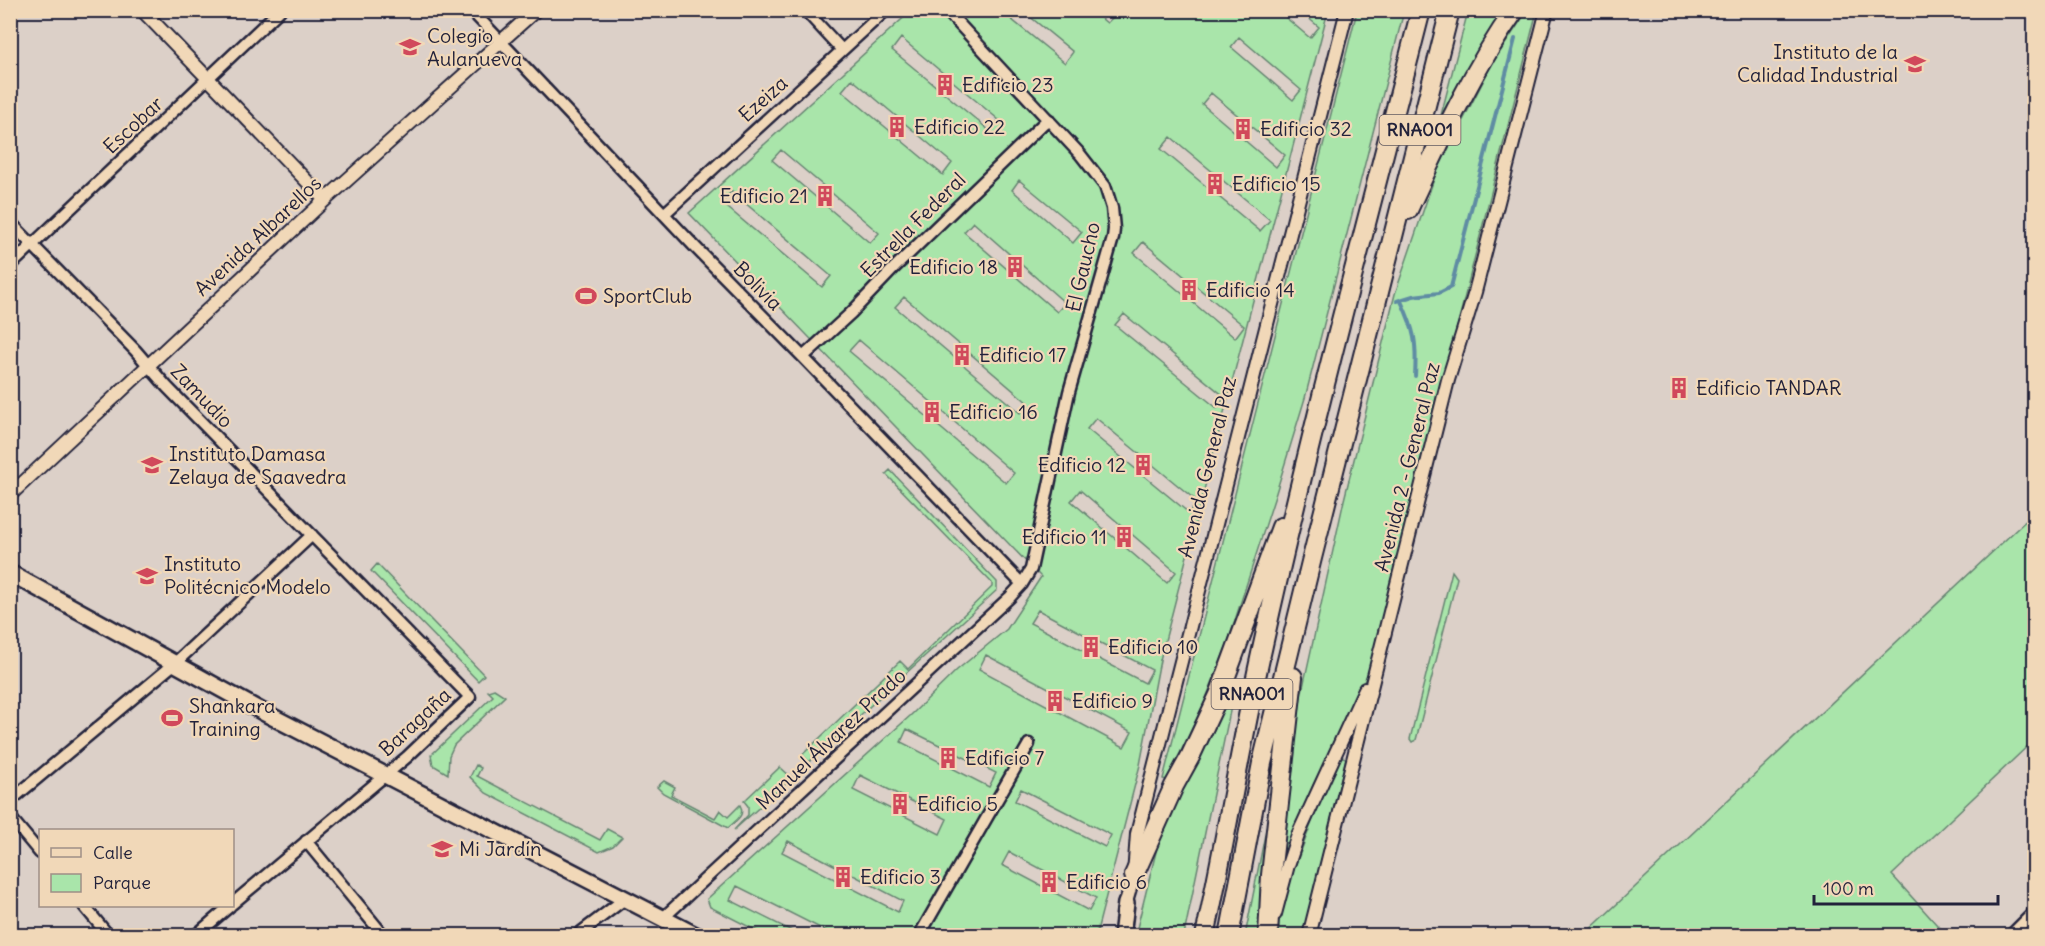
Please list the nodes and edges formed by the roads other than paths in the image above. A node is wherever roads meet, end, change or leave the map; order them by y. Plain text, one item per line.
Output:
1 (142, 10) edge
2 (280, 10) edge
3 (471, 10) edge
4 (536, 10) edge
5 (805, 10) edge
6 (886, 10) edge
7 (946, 10) edge
8 (1347, 10) edge
9 (1421, 10) edge
10 (1450, 10) edge
11 (1515, 10) edge
12 (1547, 10) edge
13 (501, 43) junction
14 (842, 50) junction
15 (208, 80) junction
16 (1048, 119) junction
17 (325, 200) junction
18 (664, 214) junction
19 (10, 222) edge
20 (32, 244) junction
21 (1390, 250) junction
22 (10, 266) edge
23 (803, 357) junction
24 (148, 364) junction
25 (1306, 461) junction
26 (10, 495) edge
27 (312, 535) junction
28 (10, 573) edge
29 (1022, 584) junction
30 (1302, 598) junction
31 (1378, 659) junction
32 (174, 664) junction
33 (470, 697) joint
34 (1029, 744) dead end
35 (385, 774) junction
36 (10, 801) edge
37 (10, 818) edge
38 (306, 841) junction
39 (39, 852) edge
40 (1134, 875) junction
41 (626, 898) junction
42 (234, 902) edge
43 (1126, 903) junction
44 (85, 907) edge
45 (229, 907) edge
46 (2034, 912) edge
47 (663, 918) junction
48 (1206, 932) edge
49 (1230, 933) edge
50 (109, 936) edge
51 (195, 936) edge
52 (384, 936) edge
53 (576, 936) edge
54 (698, 936) edge
55 (919, 936) edge
56 (1115, 936) edge
57 (1122, 936) edge
58 (1268, 936) edge
59 (1309, 936) edge
60 (2010, 936) edge

1 - 15 street
2 - 15 street, Escobar
3 - 13 street, Bolivia
4 - 13 street, Avenida Albarellos
5 - 14 street
6 - 14 street, Ezeiza
7 - 16 street, El Gaucho
8 - 40 street, Avenida General Paz
9 - 25 highway, RNA001
10 - 21 highway, RNA001
11 - 21 highway
12 - 31 street, Avenida 2 - General Paz
13 - 17 street, Avenida Albarellos
13 - 18 street, Bolivia
14 - 18 street, Ezeiza
15 - 17 street
15 - 20 street, Escobar
16 - 23 street, Estrella Federal
16 - 29 street, El Gaucho
17 - 24 street, Avenida Albarellos
18 - 23 street, Bolivia
19 - 20 street, Zamudio
20 - 22 street, Escobar
20 - 24 street, Zamudio
21 - 30 highway, RNA001
23 - 29 street, Bolivia
24 - 26 street, Avenida Albarellos
24 - 27 street, Zamudio
25 - 40 highway
25 - 48 highway, RNA001
27 - 32 street
27 - 33 street, Zamudio
28 - 32 main road
29 - 47 street, Manuel Álvarez Prado
30 - 49 highway, RNA001
30 - 58 highway
31 - 58 street
31 - 59 street, Avenida 2 - General Paz
32 - 35 main road
32 - 36 street
33 - 35 street, Baragaña
34 - 55 street
35 - 38 street, Baragaña
35 - 41 main road
37 - 39 street
38 - 42 street, Baragaña
38 - 52 street
40 - 43 street, Avenida General Paz
41 - 47 main road
41 - 53 street
43 - 56 street, Avenida General Paz
43 - 57 main road
44 - 50 street
45 - 51 street, Baragaña
46 - 60 street
47 - 54 main road

